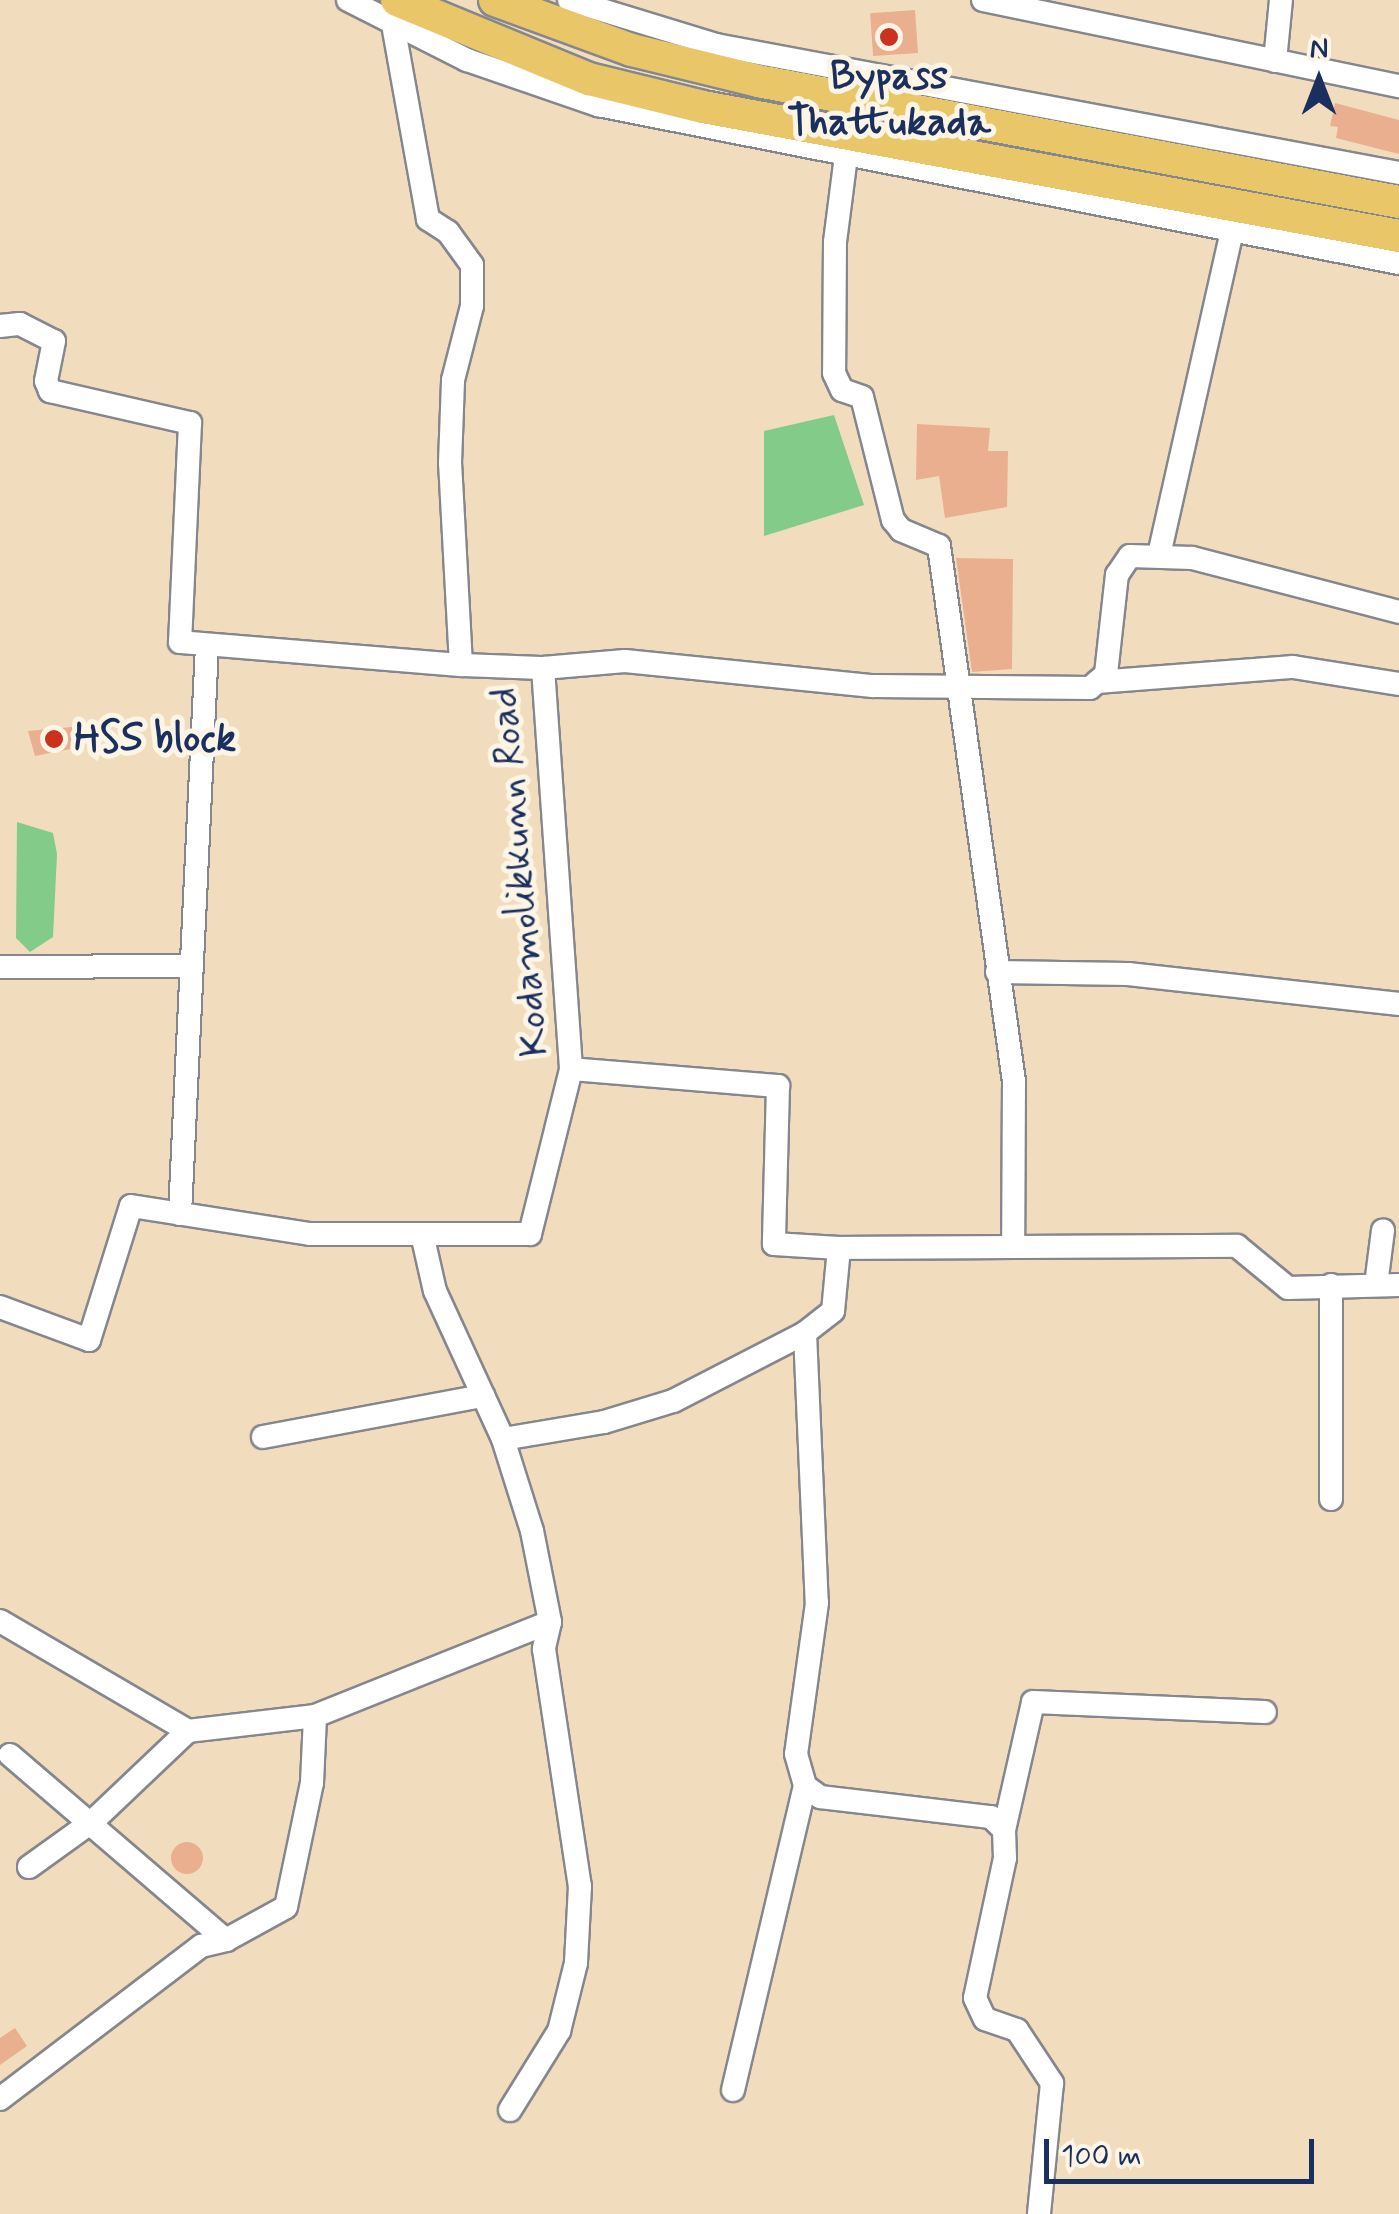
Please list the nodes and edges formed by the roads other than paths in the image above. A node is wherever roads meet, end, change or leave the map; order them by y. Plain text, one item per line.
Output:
1 (348, 0) edge
2 (495, 0) edge
3 (570, 0) edge
4 (984, 0) edge
5 (1281, 0) edge
6 (395, 12) edge
7 (1274, 61) junction
8 (1399, 86) edge
9 (846, 156) junction
10 (1399, 173) edge
11 (1399, 202) edge
12 (1399, 236) edge
13 (1230, 240) dead end
14 (1399, 263) edge
15 (0, 326) edge
16 (1159, 555) junction
17 (1399, 612) edge
18 (207, 646) junction
19 (461, 665) junction
20 (543, 668) junction
21 (1097, 682) junction
22 (1399, 684) edge
23 (954, 688) junction
24 (192, 966) junction
25 (0, 967) edge
26 (997, 972) junction
27 (1399, 1004) edge
28 (570, 1070) junction
29 (180, 1214) junction
30 (1383, 1230) dead end
31 (422, 1234) junction
32 (1013, 1246) junction
33 (839, 1248) junction
34 (1388, 1285) edge
35 (1331, 1286) junction
36 (0, 1306) edge
37 (805, 1332) junction
38 (483, 1396) junction
39 (264, 1437) dead end
40 (503, 1439) junction
41 (1330, 1499) dead end
42 (0, 1621) edge
43 (550, 1622) junction
44 (1264, 1712) dead end
45 (315, 1716) junction
46 (188, 1732) junction
47 (10, 1755) dead end
48 (805, 1786) junction
49 (93, 1822) junction
50 (1004, 1830) junction
51 (29, 1867) dead end
52 (226, 1940) junction
53 (733, 2090) dead end
54 (0, 2099) edge
55 (510, 2110) dead end
56 (1039, 2214) edge

1 - 6 street
2 - 11 highway
3 - 10 street
4 - 7 street
5 - 7 street
6 - 9 street
6 - 12 highway
6 - 19 street
7 - 8 street
9 - 14 street
9 - 23 street
13 - 16 street
15 - 18 street
16 - 17 street
16 - 21 street
18 - 19 street, Kodamolikkunn Road
18 - 24 street
19 - 20 street, Kodamolikkunn Road
20 - 23 street
20 - 28 street, Kodamolikkunn Road
21 - 22 street
21 - 23 street
23 - 26 street
24 - 25 street
24 - 29 street
26 - 27 street
26 - 32 street
28 - 31 street
28 - 33 street, Kodamolikkunn Road
29 - 31 street
29 - 36 street
30 - 34 street
31 - 38 street
32 - 33 street
32 - 35 street
33 - 37 street
34 - 35 street
35 - 41 street
37 - 40 street
37 - 48 street
38 - 39 street
38 - 40 street
40 - 43 street
42 - 46 street
43 - 45 street
43 - 55 street
44 - 50 street
45 - 46 street
45 - 52 street
46 - 49 street
47 - 49 street
48 - 50 street
48 - 53 street
49 - 51 street
49 - 52 street
50 - 56 street
52 - 54 street

